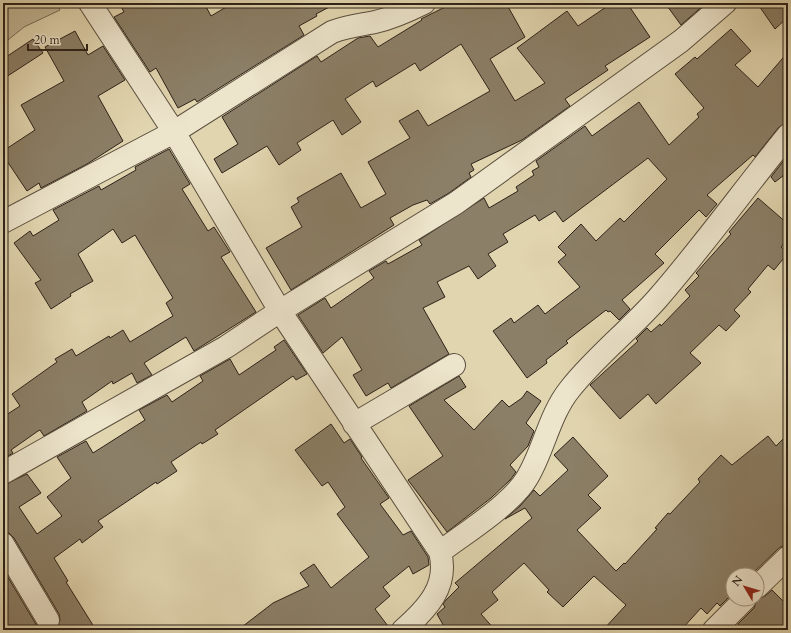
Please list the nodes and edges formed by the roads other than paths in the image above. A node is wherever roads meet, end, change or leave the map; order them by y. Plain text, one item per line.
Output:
1 (90, 3) edge
2 (424, 3) edge
3 (725, 3) edge
4 (174, 132) junction
5 (788, 135) edge
6 (3, 222) edge
7 (280, 310) junction
8 (454, 365) dead end
9 (354, 424) junction
10 (3, 473) edge
11 (3, 544) edge
12 (440, 552) junction
13 (788, 557) edge
14 (765, 579) edge
15 (737, 607) edge
16 (48, 620) dead end
17 (403, 630) edge
18 (714, 630) edge

1 - 4 street
2 - 4 street
3 - 7 street
4 - 6 street
4 - 7 street
5 - 12 street
7 - 9 street
7 - 10 street
8 - 9 street
9 - 12 street
11 - 16 street
12 - 17 street
13 - 14 street
15 - 18 street

